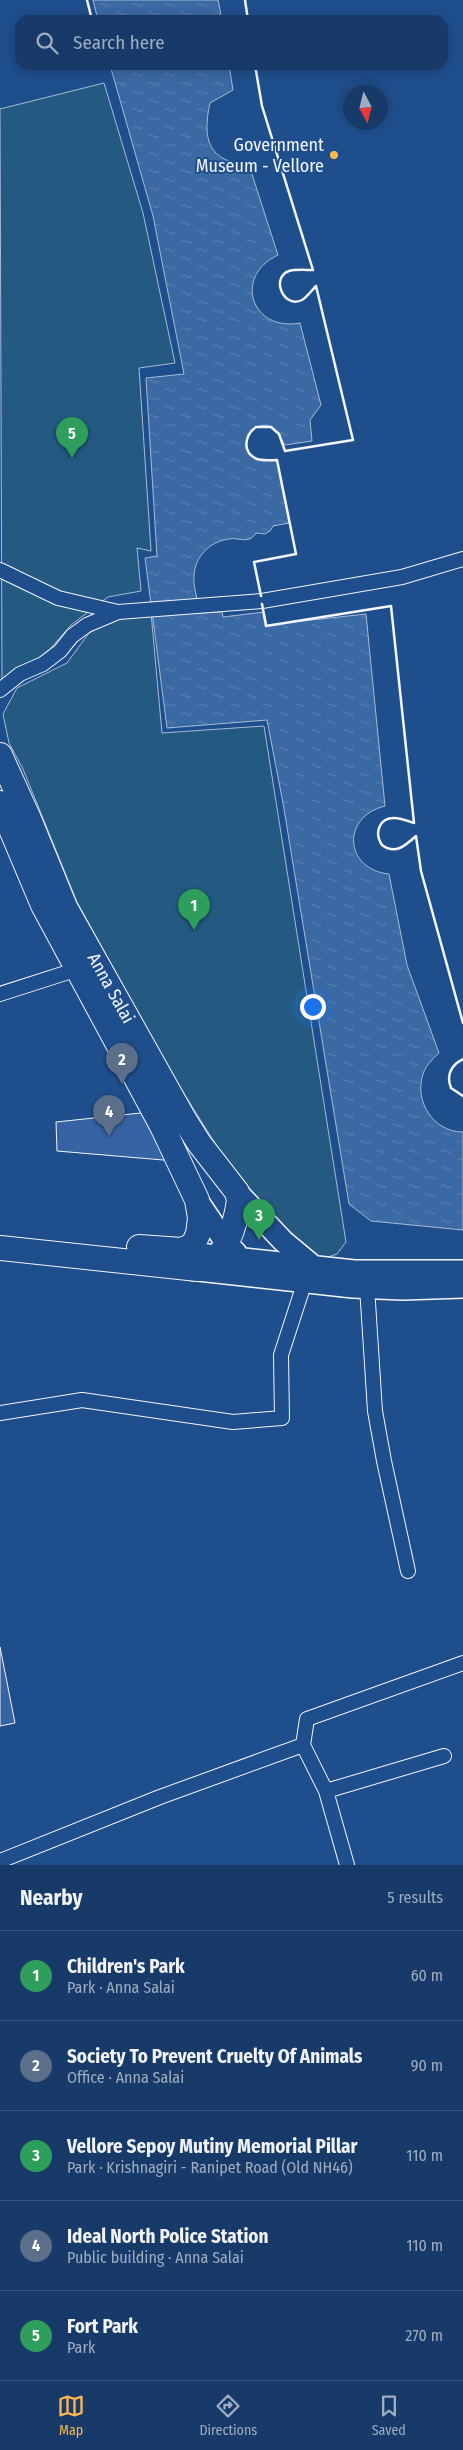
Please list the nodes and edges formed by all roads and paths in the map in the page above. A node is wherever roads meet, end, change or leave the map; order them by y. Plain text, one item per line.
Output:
1 (463, 559) edge
2 (0, 570) edge
3 (118, 612) junction
4 (0, 690) edge
5 (0, 756) edge
6 (0, 803) edge
7 (78, 970) junction
8 (0, 994) edge
9 (237, 1192) junction
10 (198, 1200) junction
11 (0, 1233) edge
12 (0, 1248) edge
13 (169, 1251) junction
14 (229, 1252) junction
15 (185, 1269) junction
16 (463, 1272) edge
17 (309, 1274) junction
18 (368, 1287) junction
19 (463, 1287) edge
20 (0, 1413) edge
21 (408, 1571) dead end
22 (463, 1663) edge
23 (302, 1745) junction
24 (444, 1756) dead end
25 (326, 1791) junction
26 (0, 1861) edge
27 (346, 1865) edge

1 - 3 street
2 - 3 street
3 - 4 street
5 - 9 highway, Anna Salai
6 - 7 highway, Anna Salai
7 - 8 street
7 - 10 highway, Anna Salai
9 - 14 highway
9 - 17 main road
10 - 13 highway, Anna Salai
10 - 14 main road
11 - 13 highway
12 - 15 highway
13 - 14 main road
14 - 15 highway
14 - 17 main road
15 - 17 main road
16 - 17 main road
17 - 18 main road
17 - 20 street
18 - 19 main road
18 - 21 street
22 - 23 street
23 - 25 street
23 - 26 street
24 - 25 street
25 - 27 street

